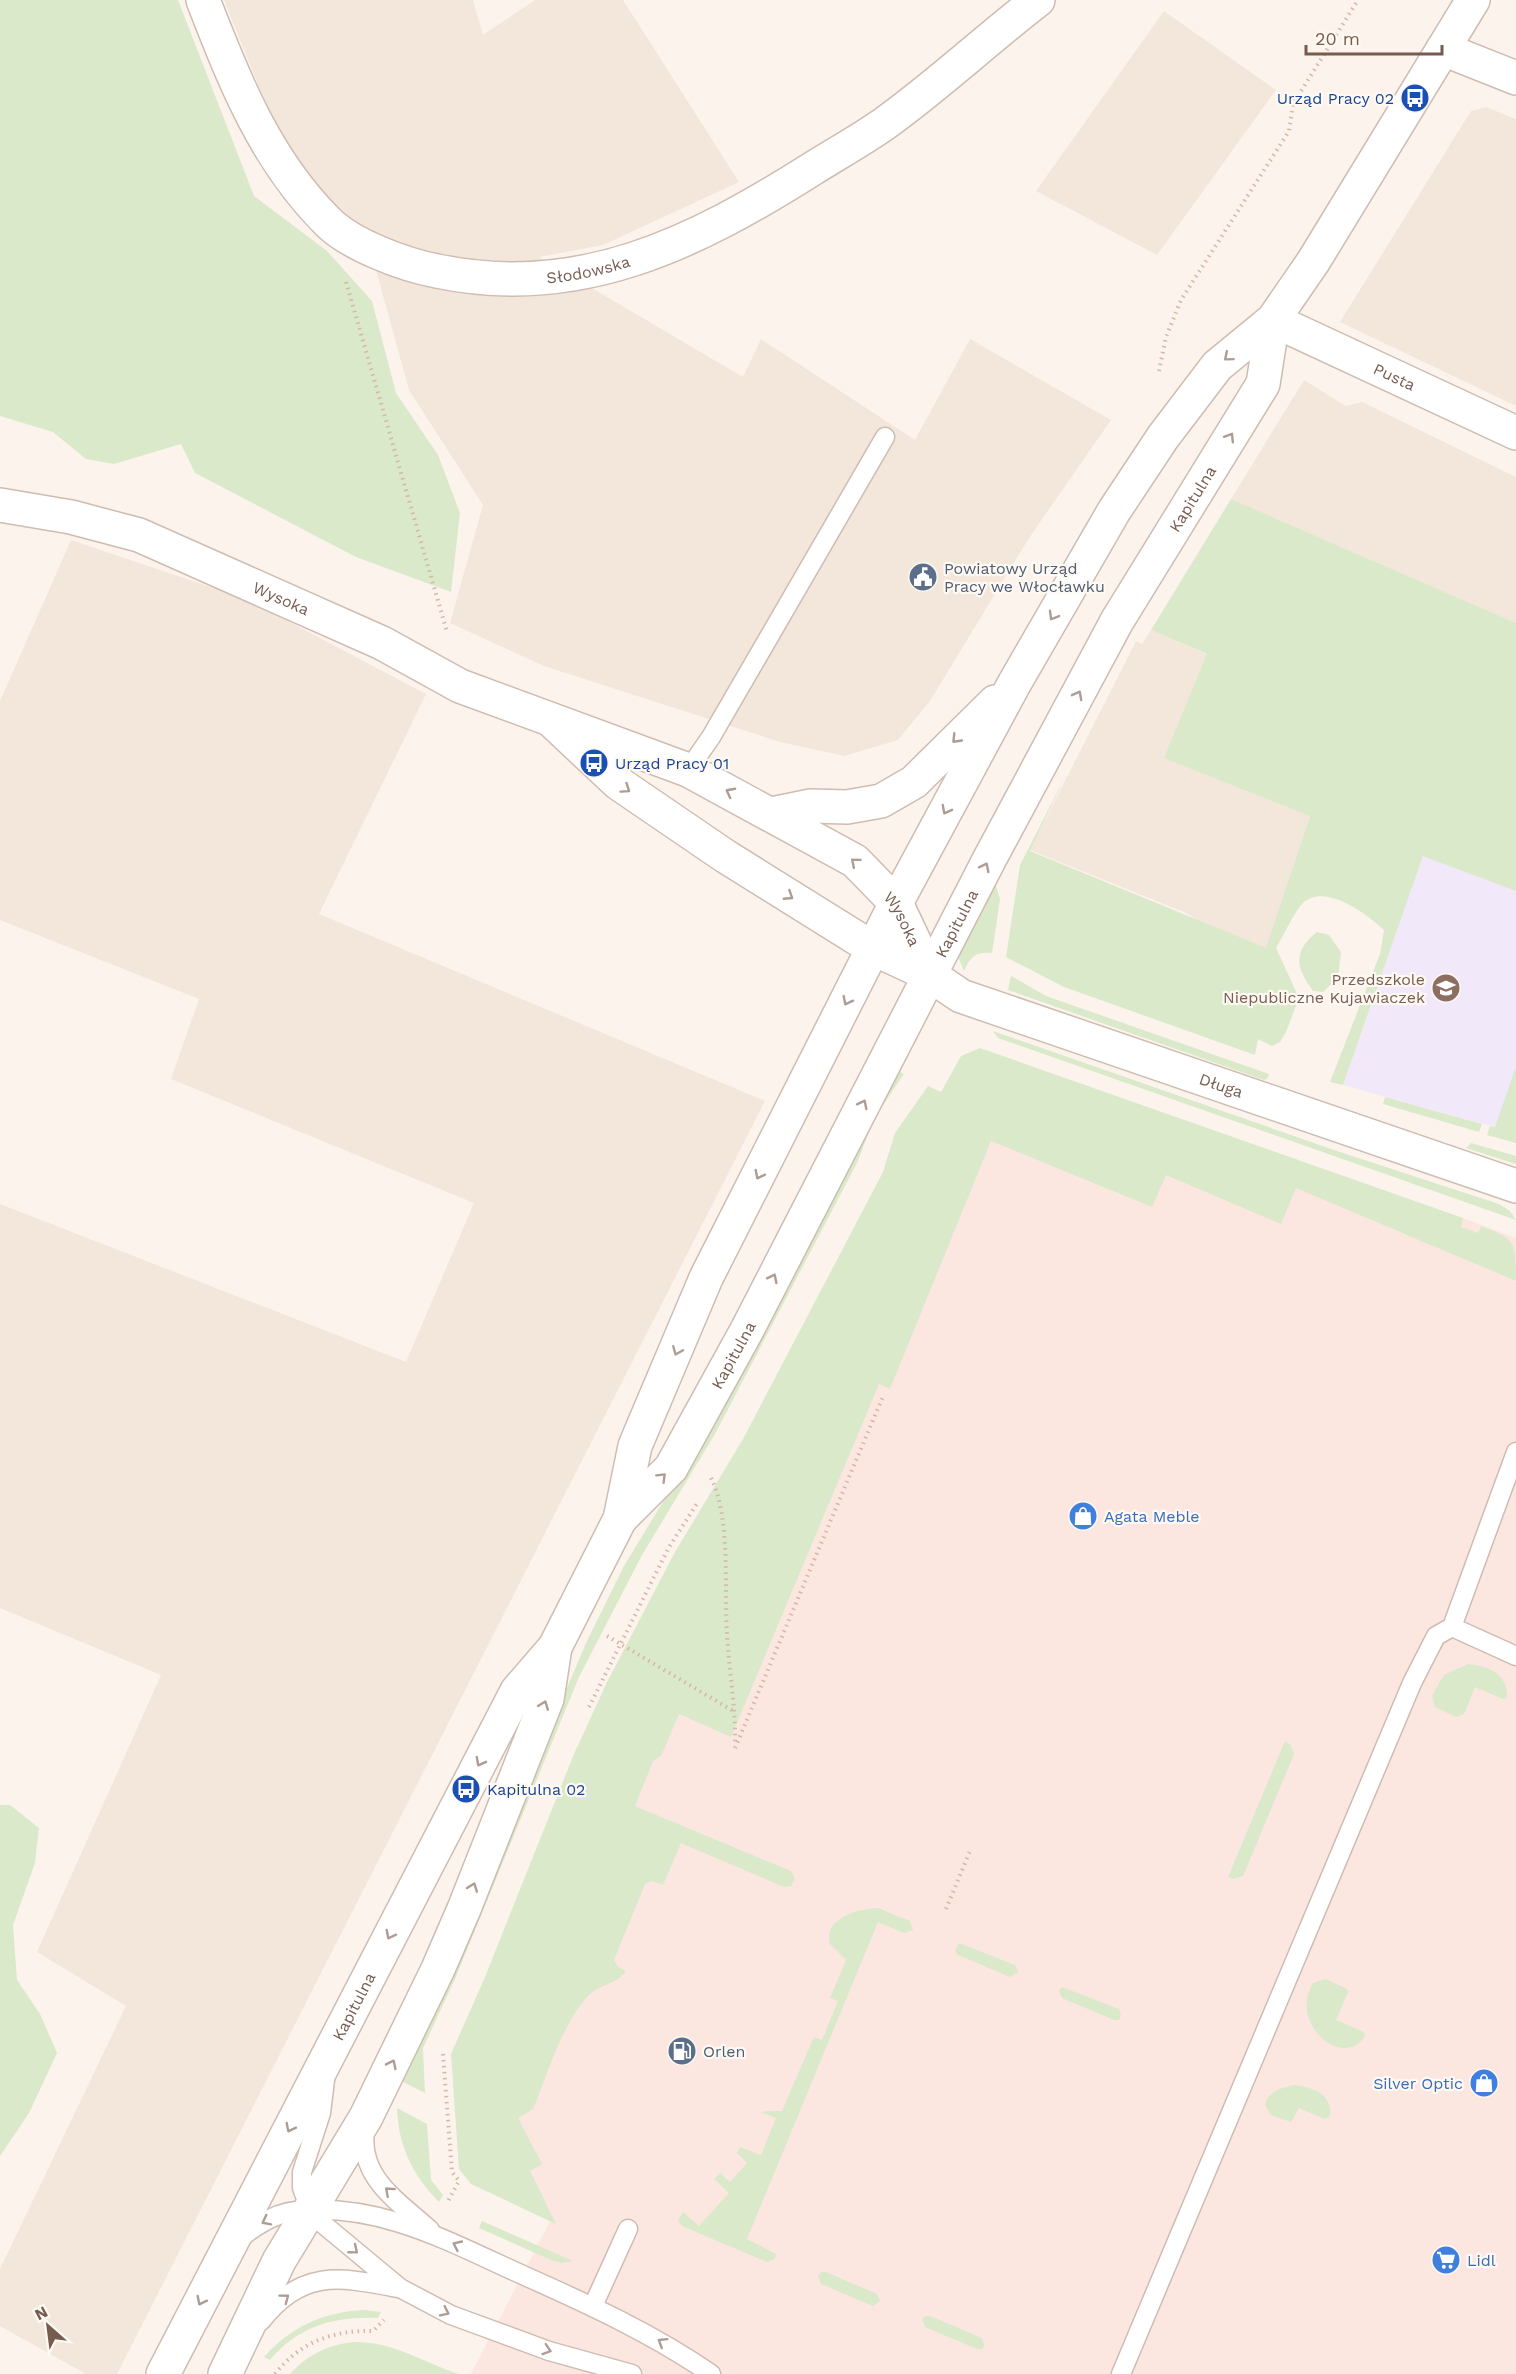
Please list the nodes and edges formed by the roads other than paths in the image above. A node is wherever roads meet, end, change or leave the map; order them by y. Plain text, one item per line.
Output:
1 (203, 0) edge
2 (1038, 0) edge
3 (1473, 0) edge
4 (1443, 49) junction
5 (1516, 78) edge
6 (1273, 320) junction
7 (1516, 433) edge
8 (885, 437) dead end
9 (0, 505) edge
10 (1014, 684) junction
11 (552, 721) junction
12 (688, 770) junction
13 (772, 814) junction
14 (896, 903) junction
15 (874, 949) junction
16 (930, 975) junction
17 (1516, 1186) edge
18 (1516, 1452) edge
19 (620, 1519) junction
20 (1452, 1627) junction
21 (555, 1647) junction
22 (1516, 1656) edge
23 (327, 2058) junction
24 (366, 2116) junction
25 (312, 2210) junction
26 (628, 2229) dead end
27 (431, 2232) junction
28 (228, 2249) junction
29 (400, 2288) junction
30 (593, 2306) junction
31 (229, 2366) edge
32 (163, 2374) edge
33 (632, 2374) edge
34 (711, 2374) edge
35 (1121, 2374) edge

1 - 2 street, Słodowska
3 - 4 street, Kapitulna
4 - 5 street
4 - 6 street, Kapitulna
6 - 7 street, Pusta
6 -> 10 street, Kapitulna
16 -> 6 street, Kapitulna
8 - 12 lane
9 - 11 street, Wysoka
10 -> 13 street, Kapitulna
10 -> 14 street, Kapitulna
11 - 12 street, Wysoka
11 -> 15 street, Wysoka
13 -> 12 street, Wysoka
14 -> 13 street, Wysoka
14 - 15 street, Kapitulna
14 - 16 street, Wysoka
15 - 16 street, Wysoka
15 -> 19 street, Kapitulna
16 - 17 street, Długa
19 -> 16 street, Kapitulna
18 - 20 lane
19 - 21 street, Kapitulna
20 - 22 lane
20 - 35 lane
21 -> 23 street, Kapitulna
24 -> 21 street, Kapitulna
23 - 25 lane
23 -> 28 street, Kapitulna
24 - 25 street, Kapitulna
27 -> 24 lane
25 - 27 lane
25 -> 28 lane
25 -> 29 lane
25 - 31 street, Kapitulna
26 - 30 lane
30 -> 27 lane
28 -> 32 street, Kapitulna
31 -> 29 lane
29 -> 33 lane
34 -> 30 lane

